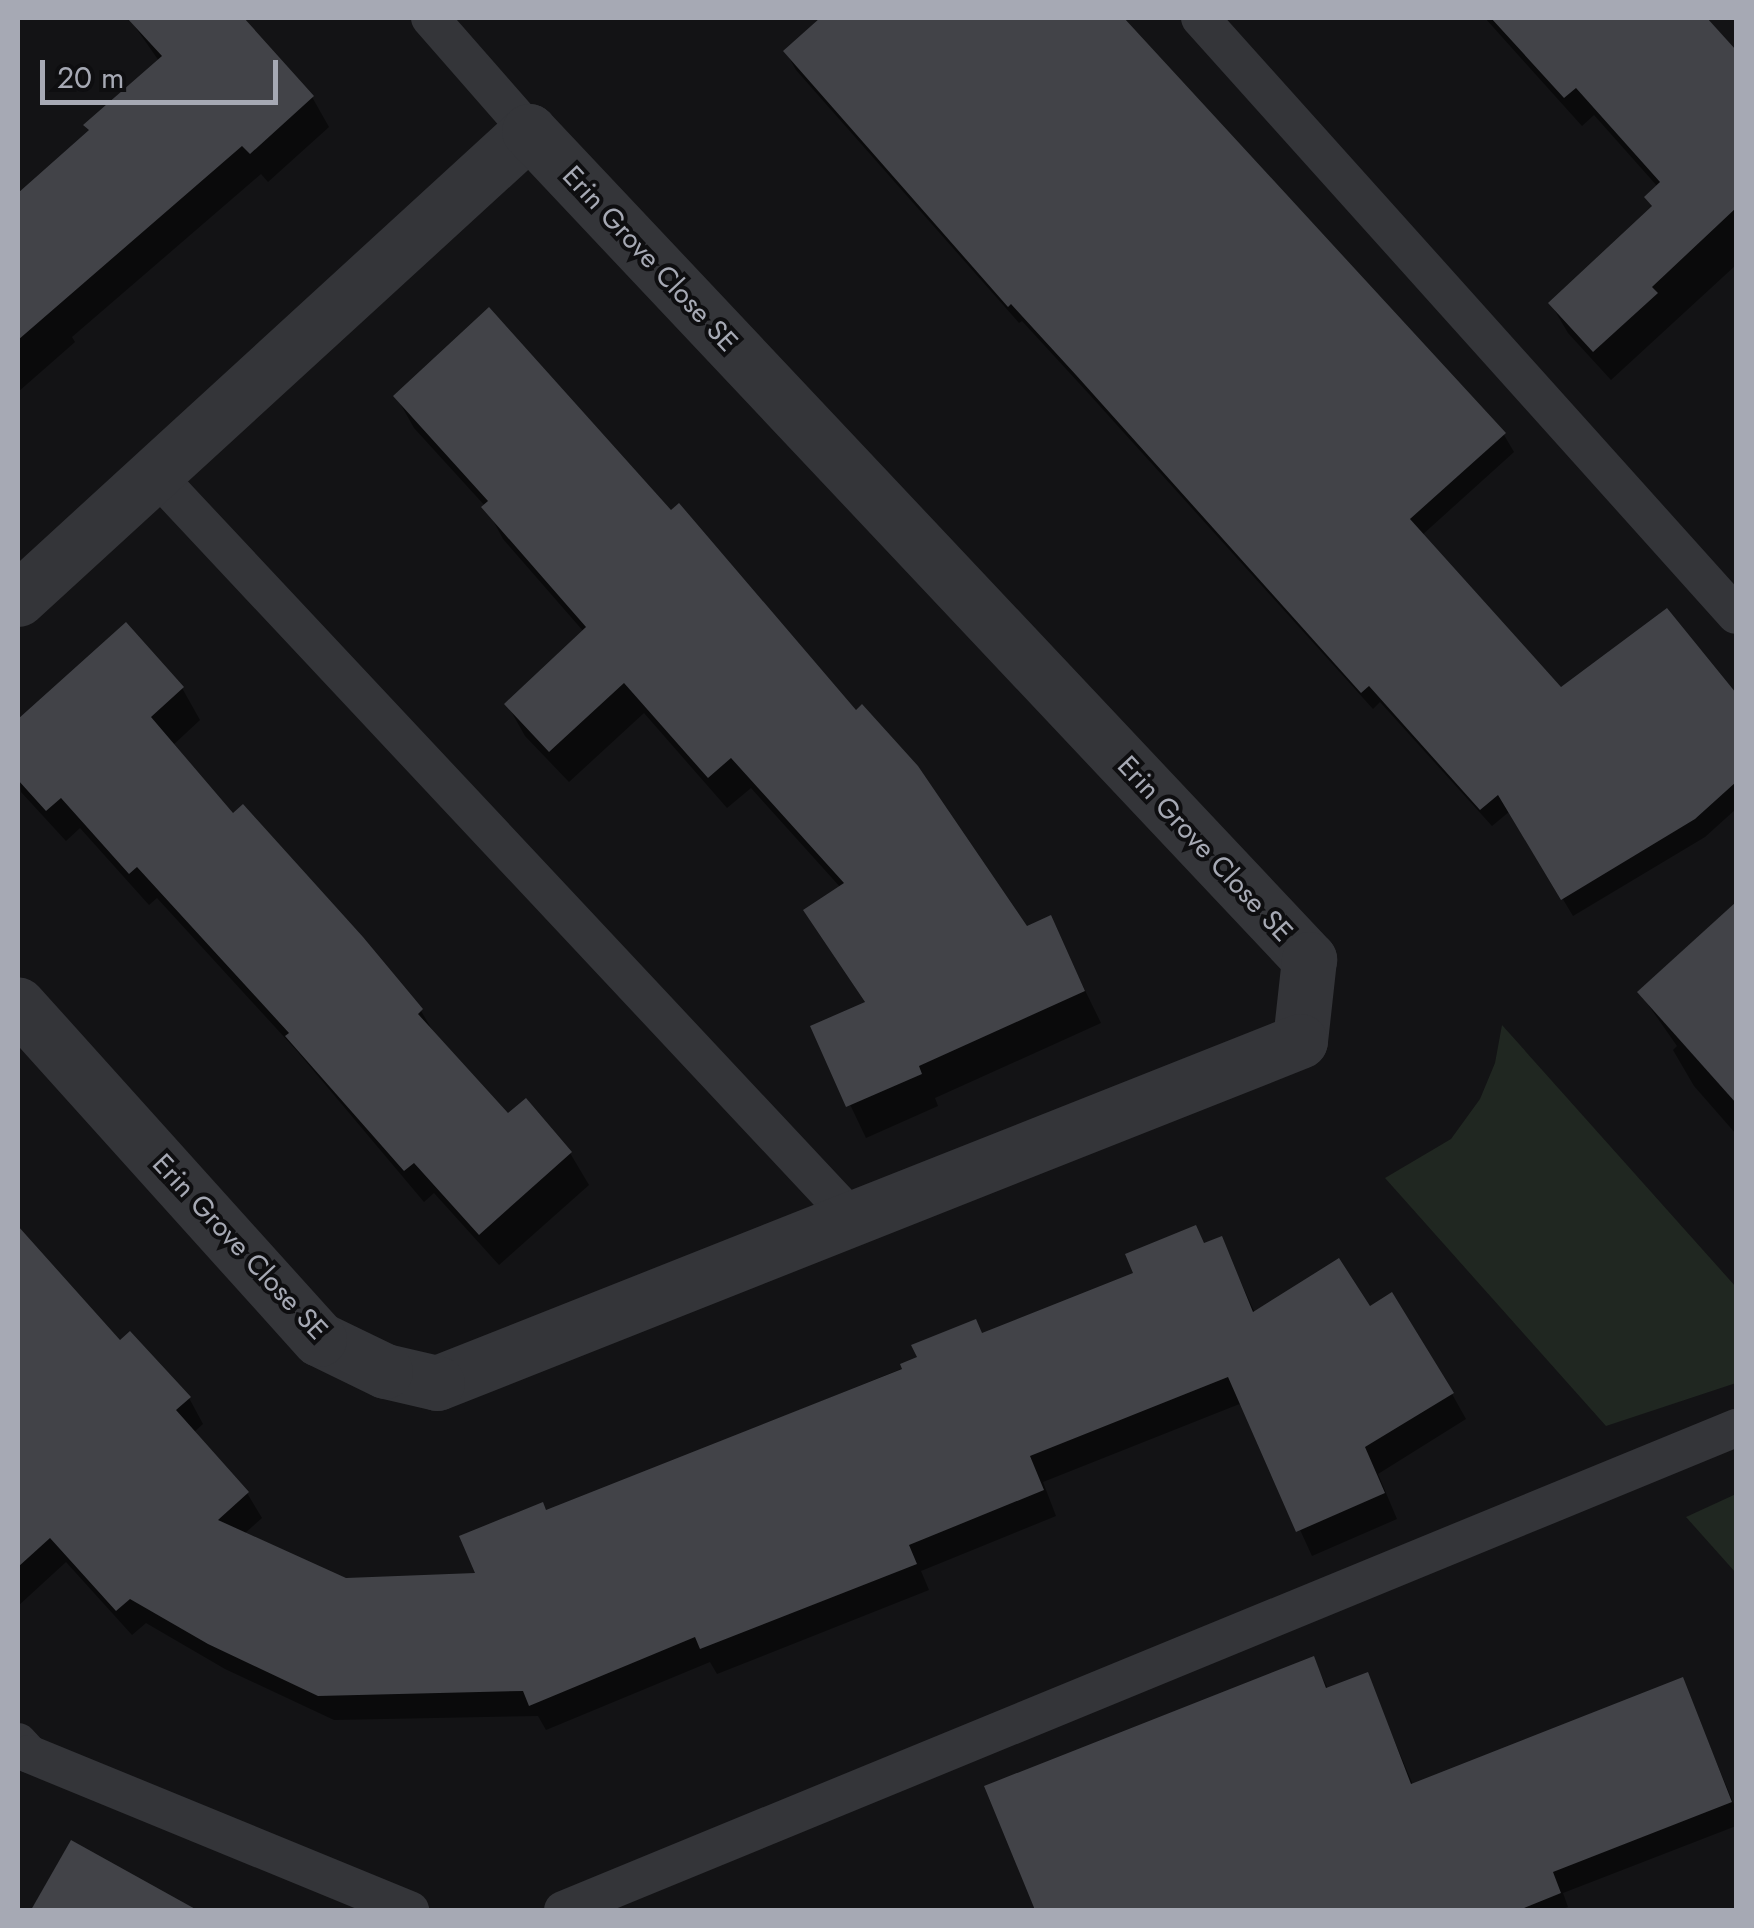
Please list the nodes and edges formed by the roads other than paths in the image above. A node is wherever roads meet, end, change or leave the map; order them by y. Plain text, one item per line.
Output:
1 (430, 18) edge
2 (1200, 18) edge
3 (529, 132) junction
4 (154, 473) junction
5 (18, 599) edge
6 (1736, 615) edge
7 (18, 1005) edge
8 (854, 1220) junction
9 (1736, 1428) edge
10 (18, 1742) edge
11 (410, 1910) edge
12 (563, 1910) edge

1 - 3 lane
2 - 6 lane
3 - 4 street
3 - 8 street, Erin Grove Close SE
4 - 5 street
4 - 8 lane
7 - 8 street, Erin Grove Close SE
9 - 12 lane
10 - 11 lane

